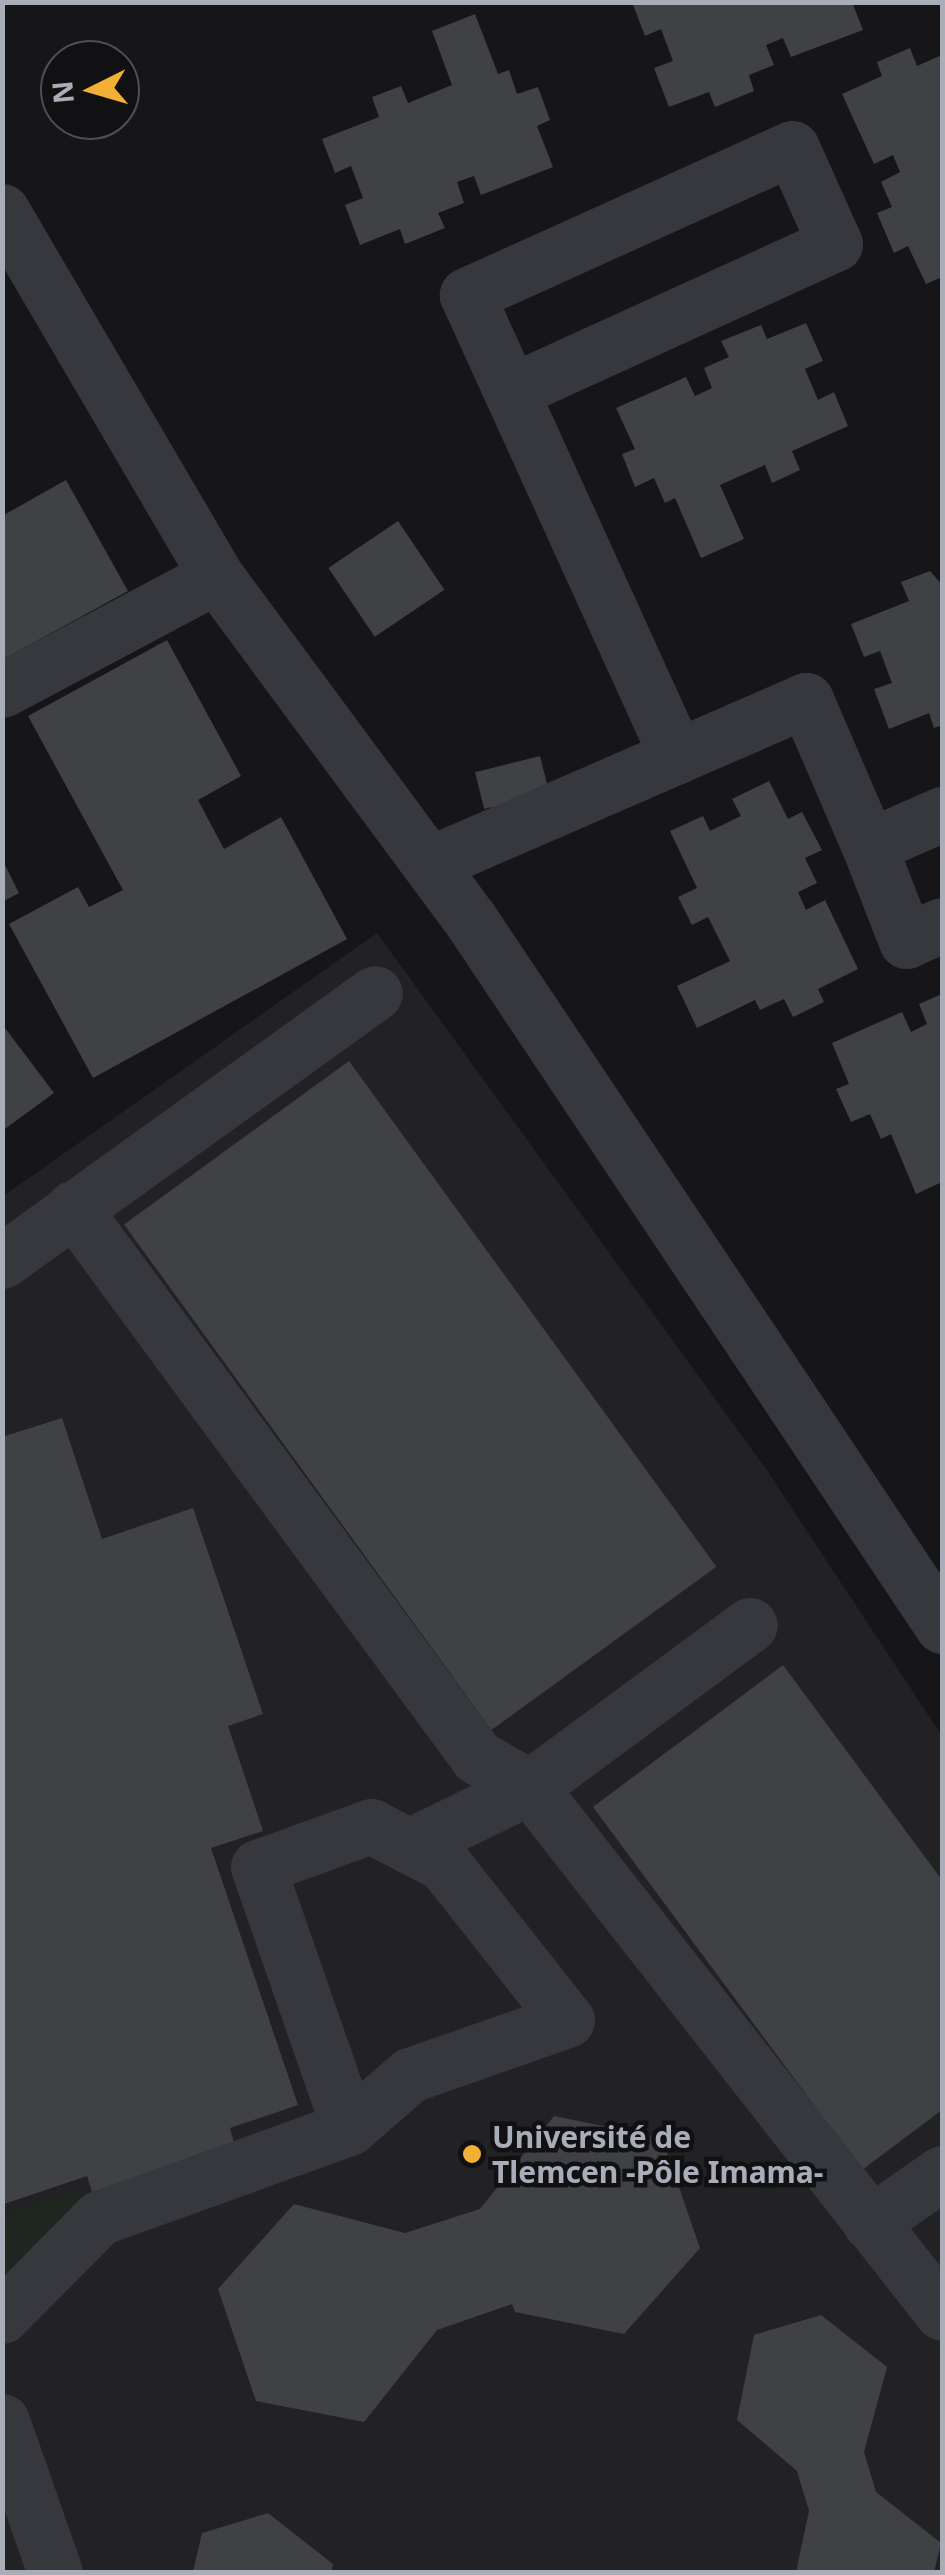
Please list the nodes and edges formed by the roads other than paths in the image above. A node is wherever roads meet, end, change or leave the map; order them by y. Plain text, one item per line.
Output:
1 (2, 211) edge
2 (26, 310) edge
3 (512, 391) junction
4 (216, 576) junction
5 (2, 690) edge
6 (676, 757) junction
7 (942, 814) edge
8 (869, 846) junction
9 (431, 863) junction
10 (942, 925) edge
11 (375, 993) dead end
12 (73, 1208) junction
13 (2, 1261) edge
14 (750, 1625) dead end
15 (942, 1626) edge
16 (530, 1787) junction
17 (409, 1846) junction
18 (349, 2128) junction
19 (942, 2173) edge
20 (870, 2223) junction
21 (942, 2313) edge
22 (2, 2316) edge
23 (2, 2421) edge
24 (55, 2572) edge

1 - 2 street
2 - 4 street
3 - 3 street
3 - 6 street
4 - 5 street
4 - 9 street
6 - 8 street
6 - 9 street
7 - 8 street
8 - 10 street
9 - 15 street
11 - 12 street
12 - 13 street
12 - 16 street
14 - 16 street
16 - 17 street
16 - 20 street
17 - 18 street
17 - 18 street
18 - 22 street
19 - 20 street
20 - 21 street
23 - 24 street

